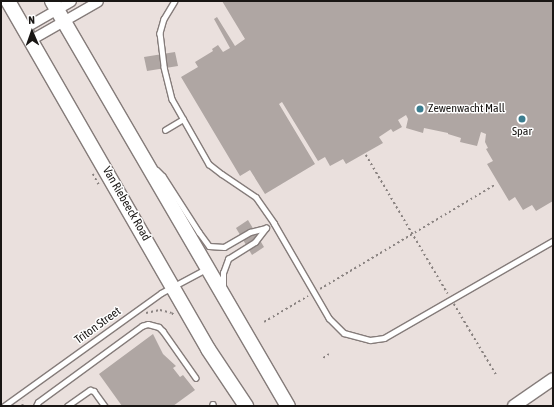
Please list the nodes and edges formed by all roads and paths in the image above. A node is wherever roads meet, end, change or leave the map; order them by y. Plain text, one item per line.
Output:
1 (8, 1) edge
2 (71, 1) edge
3 (98, 1) edge
4 (175, 1) edge
5 (57, 10) edge
6 (27, 34) junction
7 (183, 119) junction
8 (165, 130) dead end
9 (142, 155) junction
10 (366, 155) dead end
11 (92, 174) dead end
12 (496, 184) dead end
13 (100, 185) dead end
14 (412, 234) junction
15 (553, 241) edge
16 (207, 268) junction
17 (173, 287) junction
18 (314, 292) junction
19 (224, 296) junction
20 (452, 300) junction
21 (142, 316) dead end
22 (176, 317) dead end
23 (264, 322) dead end
24 (329, 354) dead end
25 (323, 358) dead end
26 (497, 376) dead end
27 (196, 378) dead end
28 (553, 379) edge
29 (24, 400) dead end
30 (4, 406) edge
31 (22, 406) edge
32 (36, 406) edge
33 (67, 406) edge
34 (105, 406) edge
35 (246, 406) edge
36 (288, 406) edge
37 (514, 406) edge

1 - 6 main road, Van Riebeeck Road
2 - 5 street
3 - 5 street
4 - 7 lane
5 - 6 street
5 - 6 street
5 - 9 main road
6 - 17 main road, Van Riebeeck Road
7 - 8 lane
7 - 18 lane
9 - 16 main road
9 - 19 lane
10 - 14 path
11 - 13 path
12 - 14 path
14 - 18 path
14 - 20 path
15 - 20 lane
16 - 17 lane, Triton Street
16 - 19 main road
17 - 30 lane, Triton Street
17 - 35 main road, Van Riebeeck Road
18 - 20 lane
18 - 23 path
19 - 36 main road
20 - 26 path
21 - 22 path
24 - 25 path
27 - 32 lane
28 - 37 main road
29 - 31 path
33 - 34 lane

